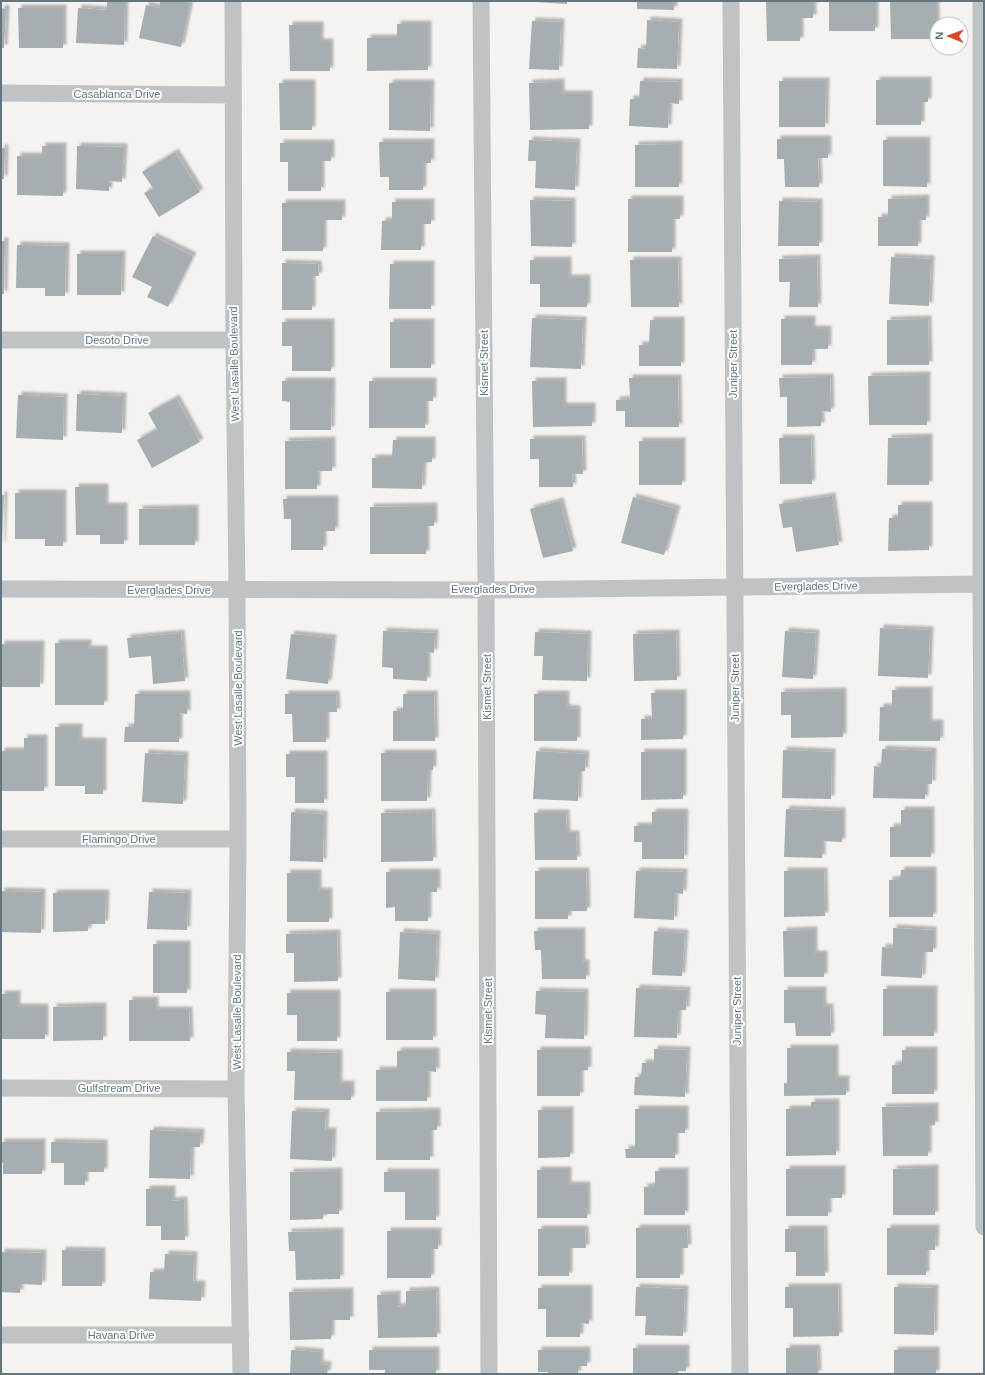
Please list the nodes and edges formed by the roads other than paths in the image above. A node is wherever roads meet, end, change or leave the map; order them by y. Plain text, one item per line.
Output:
1 (233, 1) edge
2 (482, 1) edge
3 (731, 1) edge
4 (981, 1) edge
5 (1, 93) edge
6 (233, 95) junction
7 (1, 340) edge
8 (234, 340) junction
9 (982, 584) edge
10 (734, 587) junction
11 (1, 590) edge
12 (237, 590) junction
13 (486, 590) junction
14 (1, 839) edge
15 (238, 840) junction
16 (1, 1088) edge
17 (236, 1089) junction
18 (984, 1227) edge
19 (1, 1335) edge
20 (241, 1335) junction
21 (241, 1374) edge
22 (489, 1374) edge
23 (740, 1374) edge

1 - 6 street, West Lasalle Boulevard
2 - 13 street, Kismet Street
3 - 10 street, Juniper Street
4 - 9 street
5 - 6 street, Casablanca Drive
6 - 8 street, West Lasalle Boulevard
7 - 8 street, Desoto Drive
8 - 12 street, West Lasalle Boulevard
9 - 10 street, Everglades Drive
9 - 18 street
10 - 13 street, Everglades Drive
10 - 23 street, Juniper Street
11 - 12 street, Everglades Drive
12 - 13 street, Everglades Drive
12 - 15 street, West Lasalle Boulevard
13 - 22 street, Kismet Street
14 - 15 street, Flamingo Drive
15 - 17 street, West Lasalle Boulevard
16 - 17 street, Gulfstream Drive
17 - 20 street, West Lasalle Boulevard
19 - 20 street, Havana Drive
20 - 21 street, West Lasalle Boulevard

